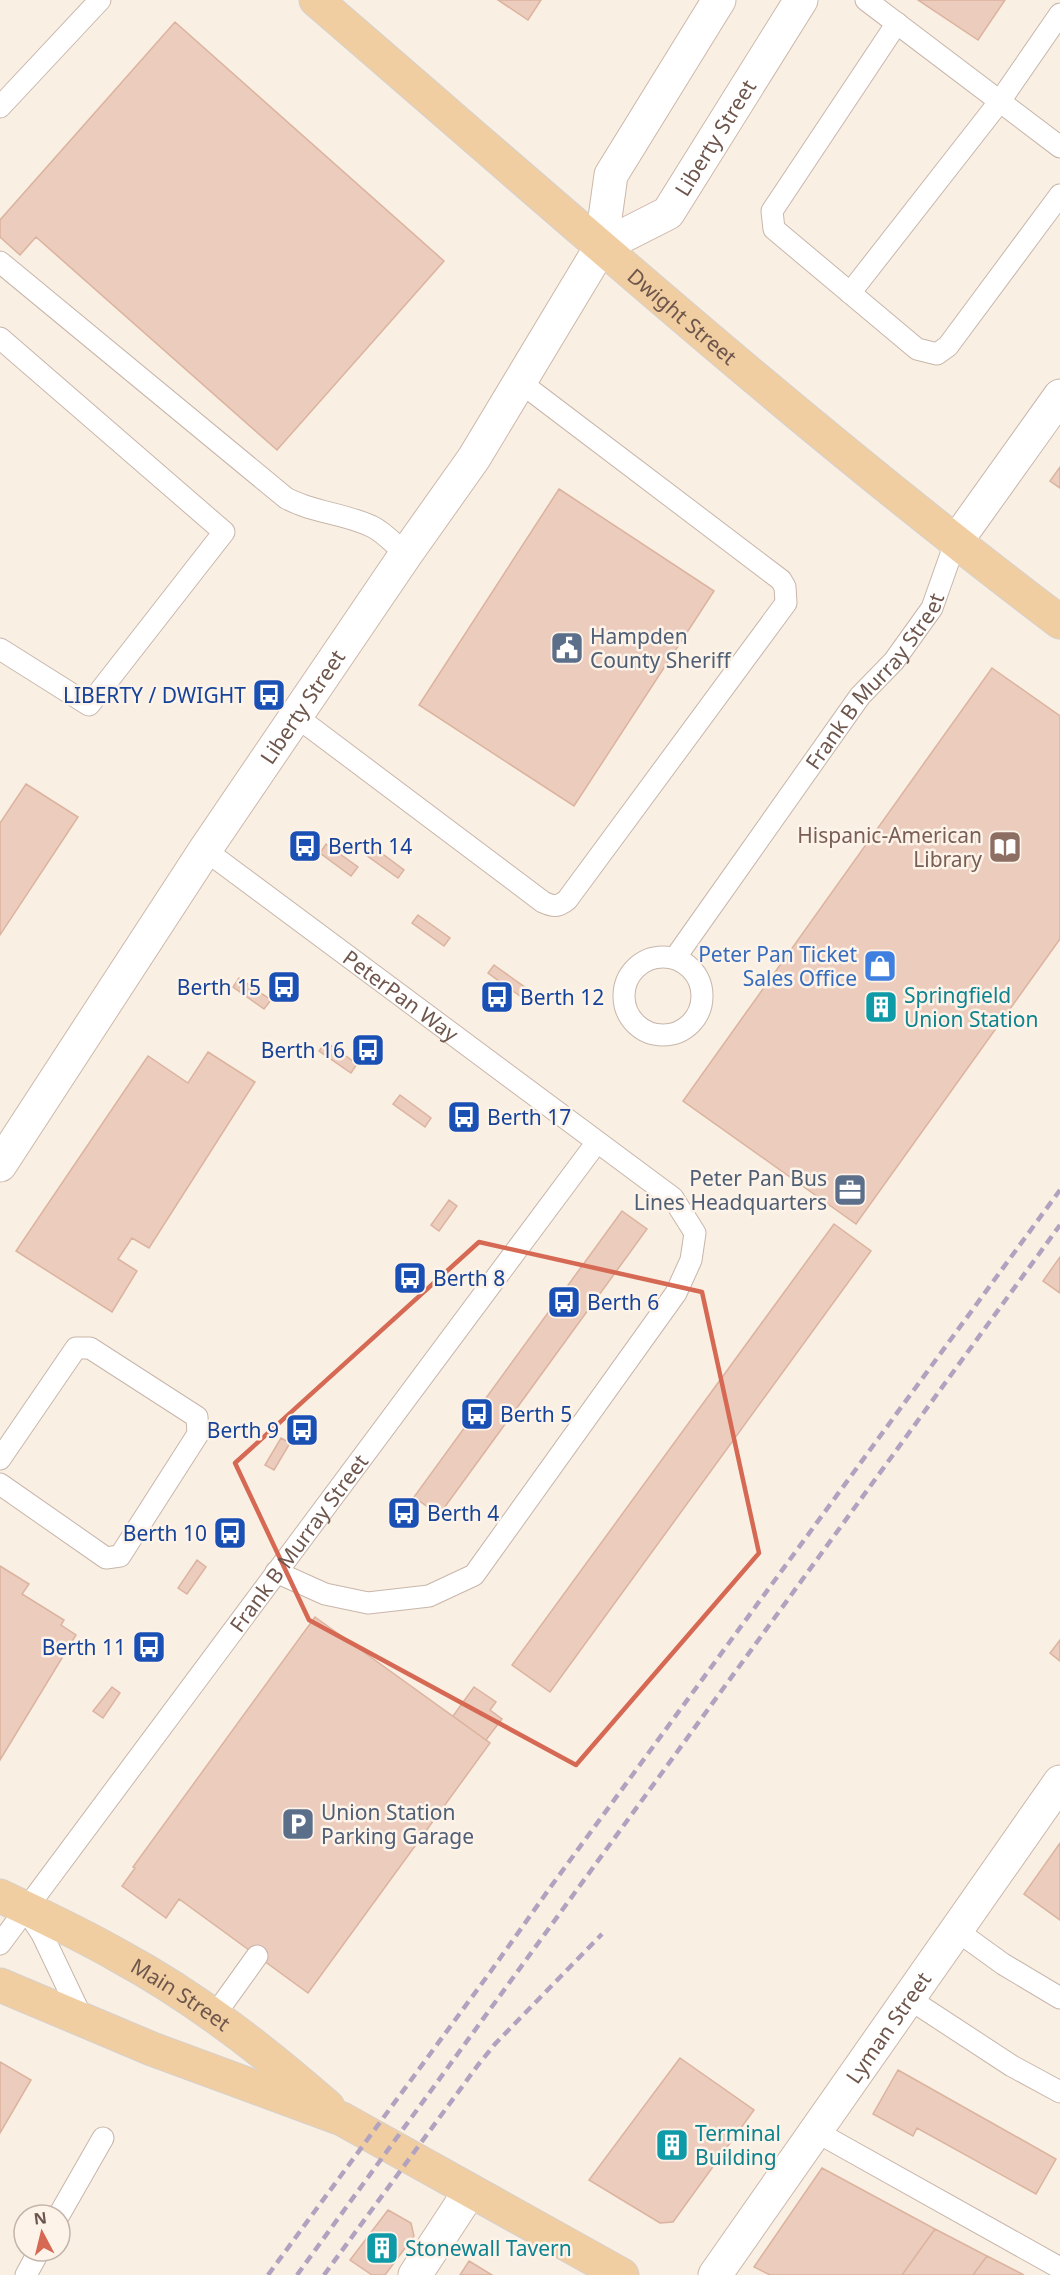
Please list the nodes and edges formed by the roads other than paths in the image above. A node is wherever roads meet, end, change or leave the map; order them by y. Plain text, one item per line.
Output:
1 (100, 0) edge
2 (316, 0) edge
3 (719, 0) edge
4 (801, 0) edge
5 (866, 0) edge
6 (1060, 14) edge
7 (897, 23) junction
8 (1000, 101) junction
9 (0, 106) edge
10 (1060, 147) edge
11 (1060, 195) edge
12 (601, 247) junction
13 (0, 262) edge
14 (850, 293) junction
15 (0, 338) edge
16 (520, 382) junction
17 (1060, 396) edge
18 (955, 543) junction
19 (406, 554) junction
20 (1060, 622) edge
21 (0, 649) edge
22 (297, 717) junction
23 (206, 850) junction
24 (675, 958) dead end
25 (597, 1142) junction
26 (0, 1166) edge
27 (0, 1459) edge
28 (0, 1484) edge
29 (276, 1572) junction
30 (1060, 1782) edge
31 (13, 1902) edge
32 (956, 1930) junction
33 (0, 1944) edge
34 (257, 1956) dead end
35 (0, 1985) edge
36 (908, 1998) junction
37 (1060, 1998) edge
38 (214, 2016) junction
39 (83, 2020) junction
40 (1060, 2092) edge
41 (342, 2120) junction
42 (815, 2131) junction
43 (103, 2138) dead end
44 (470, 2191) junction
45 (66, 2203) edge
46 (1060, 2268) edge
47 (415, 2275) edge
48 (622, 2275) edge
49 (715, 2275) edge

1 - 9 lane
2 - 12 main road, Dwight Street
3 - 12 main road, Liberty Street
4 - 12 main road, Liberty Street
5 - 7 lane
6 - 8 lane
7 - 8 lane
7 - 14 lane
8 - 10 lane
8 - 14 lane
11 - 14 lane
12 - 16 main road, Liberty Street
12 - 18 main road, Dwight Street
13 - 19 lane
15 - 21 lane
16 - 19 main road, Liberty Street
16 - 22 lane
17 - 18 main road, Frank B Murray Street
18 - 20 main road, Dwight Street
18 - 24 lane, Frank B Murray Street
19 - 22 main road, Liberty Street
22 - 23 main road, Liberty Street
23 - 25 lane, PeterPan Way
23 - 26 main road, Liberty Street
25 - 29 lane, Frank B Murray Street
25 - 29 lane, PeterPan Way
27 - 28 lane
29 - 31 lane, Frank B Murray Street
30 - 32 main road, Lyman Street
31 - 33 lane, Frank B Murray Street
31 - 38 main road, Main Street
31 - 39 lane
32 - 36 main road, Lyman Street
32 - 37 lane
34 - 38 lane
35 - 39 main road, Main Street
36 - 40 lane
36 - 42 main road, Lyman Street
38 - 41 main road, Main Street
39 - 41 main road, Main Street
41 - 44 main road, Main Street
42 - 46 lane
42 - 49 main road, Lyman Street
43 - 45 lane
44 - 47 main road
44 - 48 main road, Main Street

